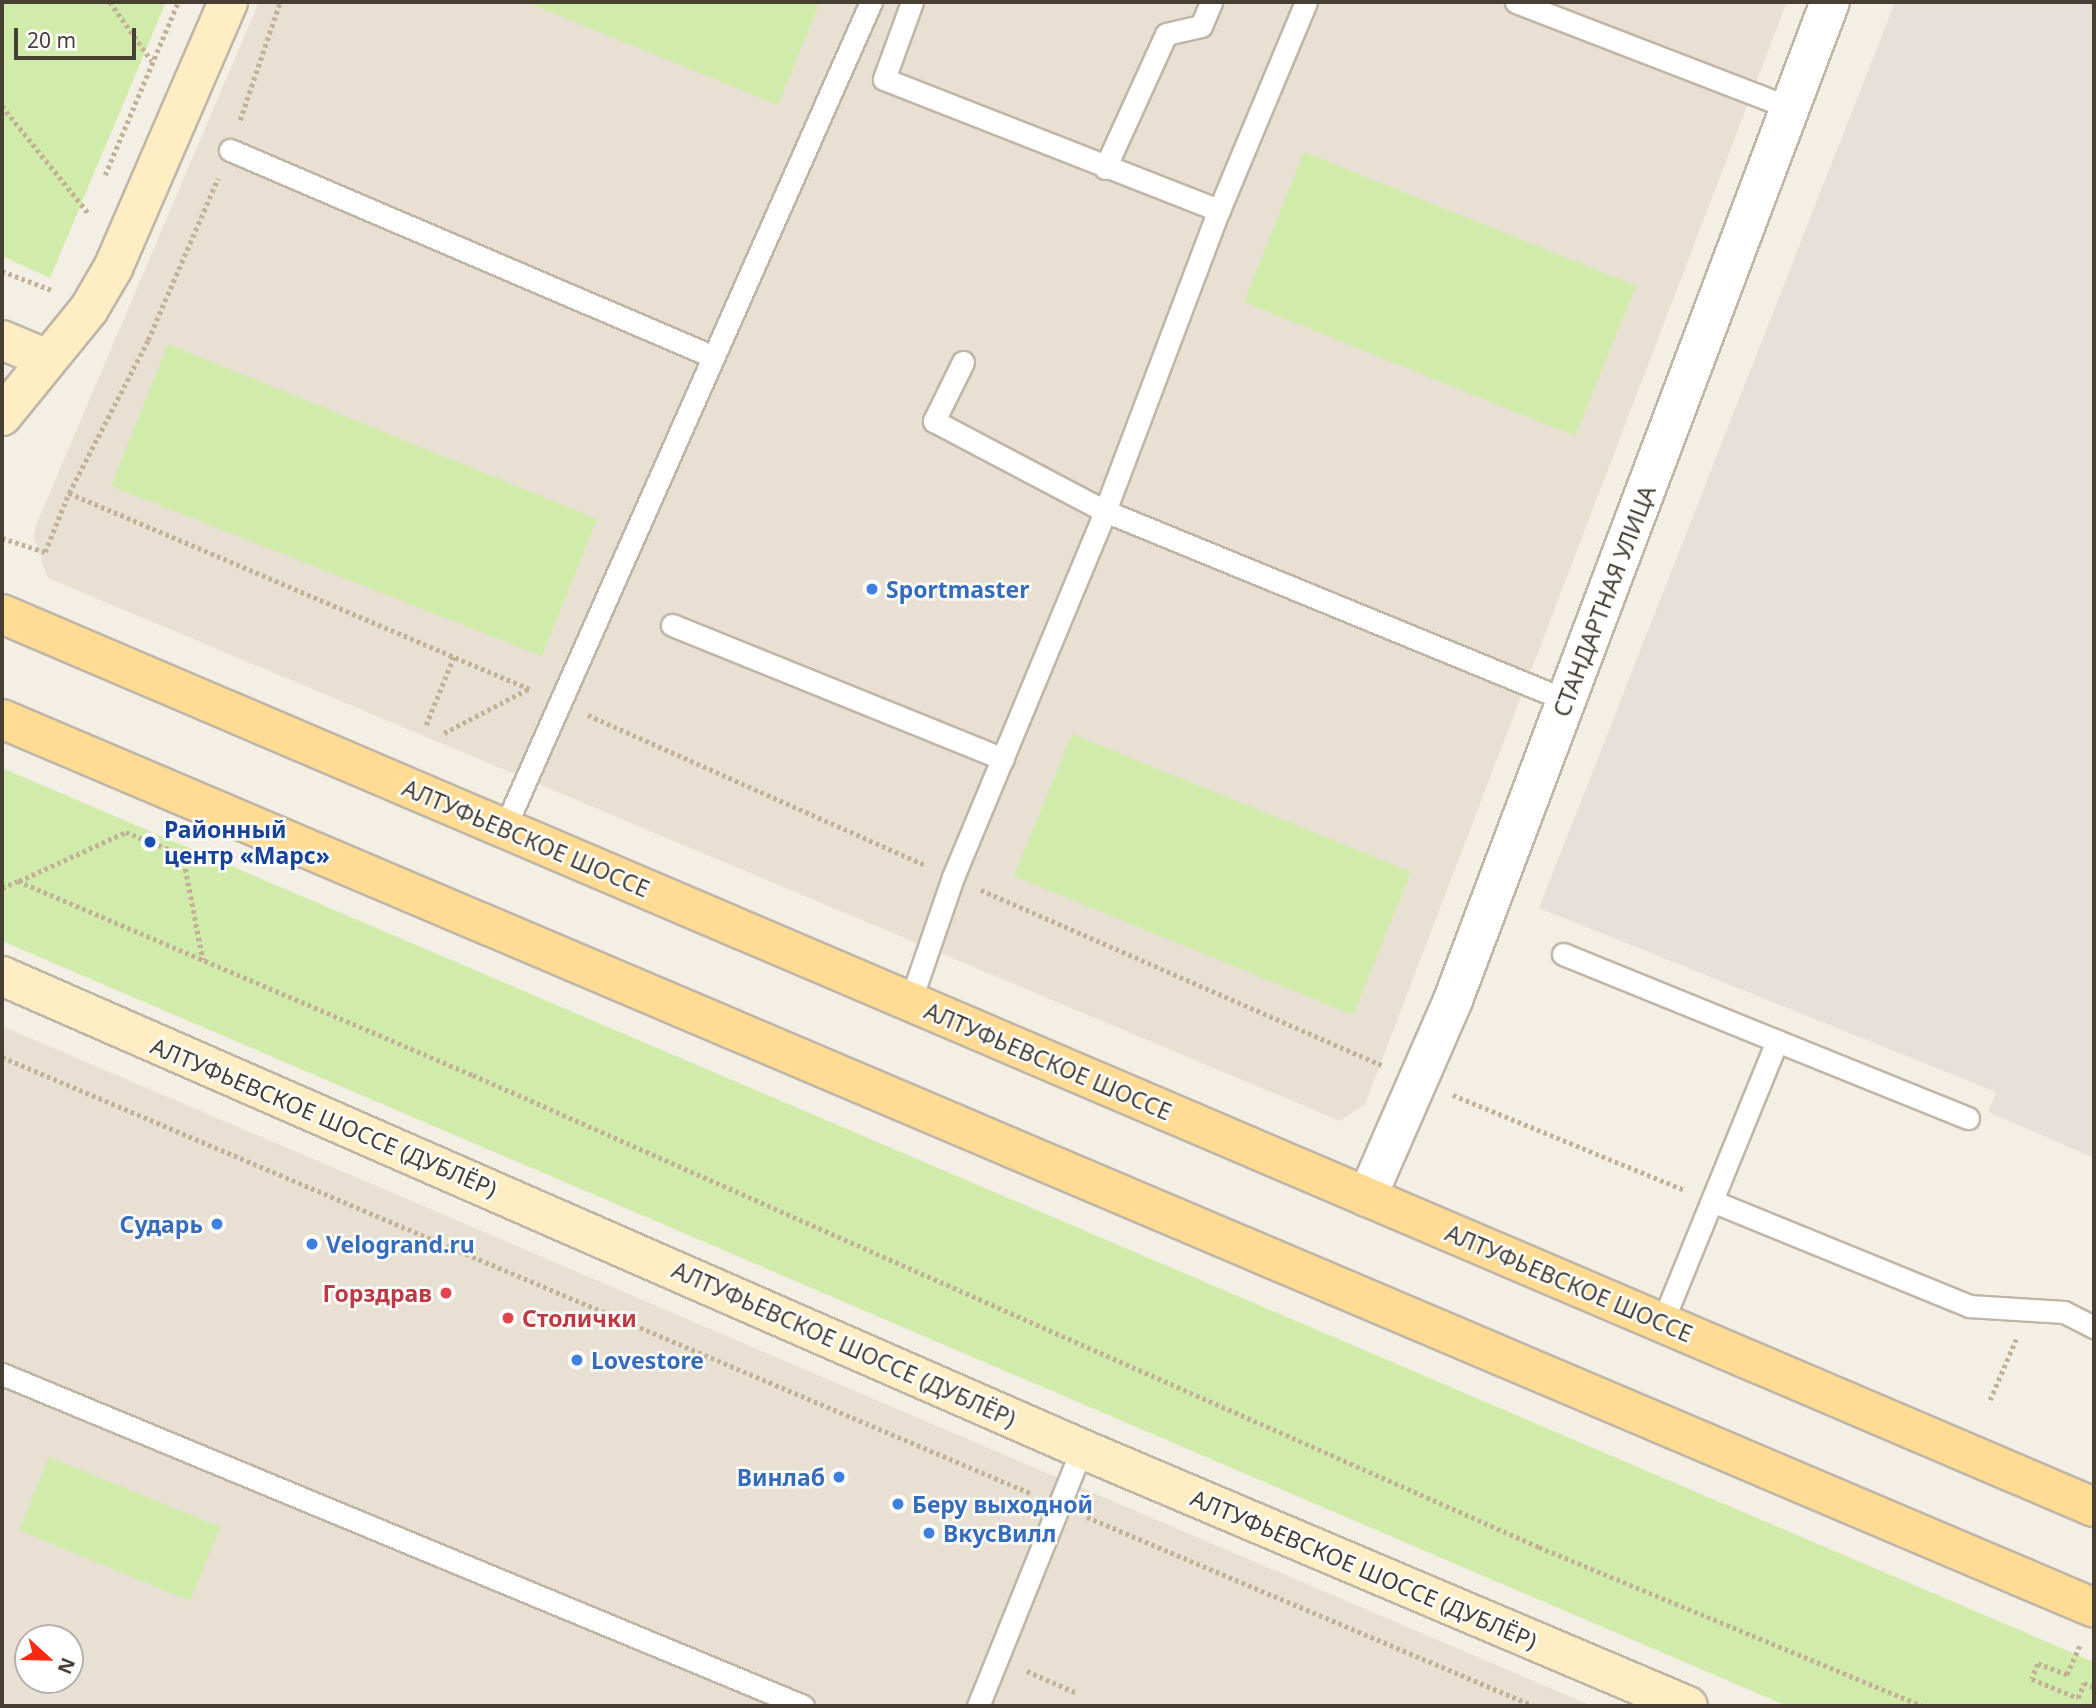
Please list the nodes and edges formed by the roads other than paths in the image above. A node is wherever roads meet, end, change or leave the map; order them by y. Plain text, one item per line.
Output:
1 (228, 2) edge
2 (871, 2) edge
3 (912, 2) edge
4 (1211, 2) edge
5 (1306, 2) edge
6 (1516, 2) edge
7 (1830, 2) edge
8 (1790, 108) junction
9 (230, 150) road end
10 (1105, 168) junction
11 (1219, 209) junction
12 (2, 340) edge
13 (714, 357) junction
14 (47, 359) junction
15 (963, 362) dead end
16 (2, 416) edge
17 (1105, 511) junction
18 (2, 614) edge
19 (672, 625) dead end
20 (1566, 700) junction
21 (2, 719) edge
22 (1003, 759) junction
23 (504, 829) junction
24 (1563, 954) dead end
25 (2, 976) edge
26 (910, 1002) junction
27 (1777, 1041) junction
28 (1968, 1118) dead end
29 (1367, 1197) junction
30 (1712, 1201) junction
31 (1662, 1323) junction
32 (2094, 1328) edge
33 (2, 1374) edge
34 (1082, 1449) junction
35 (2094, 1507) edge
36 (2094, 1608) edge
37 (803, 1706) edge
38 (978, 1706) edge
39 (1688, 1706) edge

1 - 14 main road
2 - 13 lane
3 - 10 lane
4 - 10 lane
5 - 11 lane
6 - 8 lane
7 - 8 street, СТАНДАРТНАЯ УЛИЦА
8 - 20 street, СТАНДАРТНАЯ УЛИЦА
9 - 13 lane
10 - 11 lane
11 - 17 lane
12 - 14 main road
13 - 23 lane
14 - 16 main road
15 - 17 lane
17 - 20 lane
17 - 22 lane
18 - 23 main road, АЛТУФЬЕВСКОЕ ШОССЕ
19 - 22 lane
20 - 29 street, СТАНДАРТНАЯ УЛИЦА
21 - 36 main road
22 - 26 lane
23 - 26 main road, АЛТУФЬЕВСКОЕ ШОССЕ
24 - 27 lane
25 - 34 main road, АЛТУФЬЕВСКОЕ ШОССЕ (ДУБЛЁР)
26 - 29 main road, АЛТУФЬЕВСКОЕ ШОССЕ
27 - 28 lane
27 - 30 lane
29 - 31 main road, АЛТУФЬЕВСКОЕ ШОССЕ
30 - 31 lane
30 - 32 lane
31 - 35 main road, АЛТУФЬЕВСКОЕ ШОССЕ
33 - 37 lane
34 - 38 lane
34 - 39 main road, АЛТУФЬЕВСКОЕ ШОССЕ (ДУБЛЁР)

